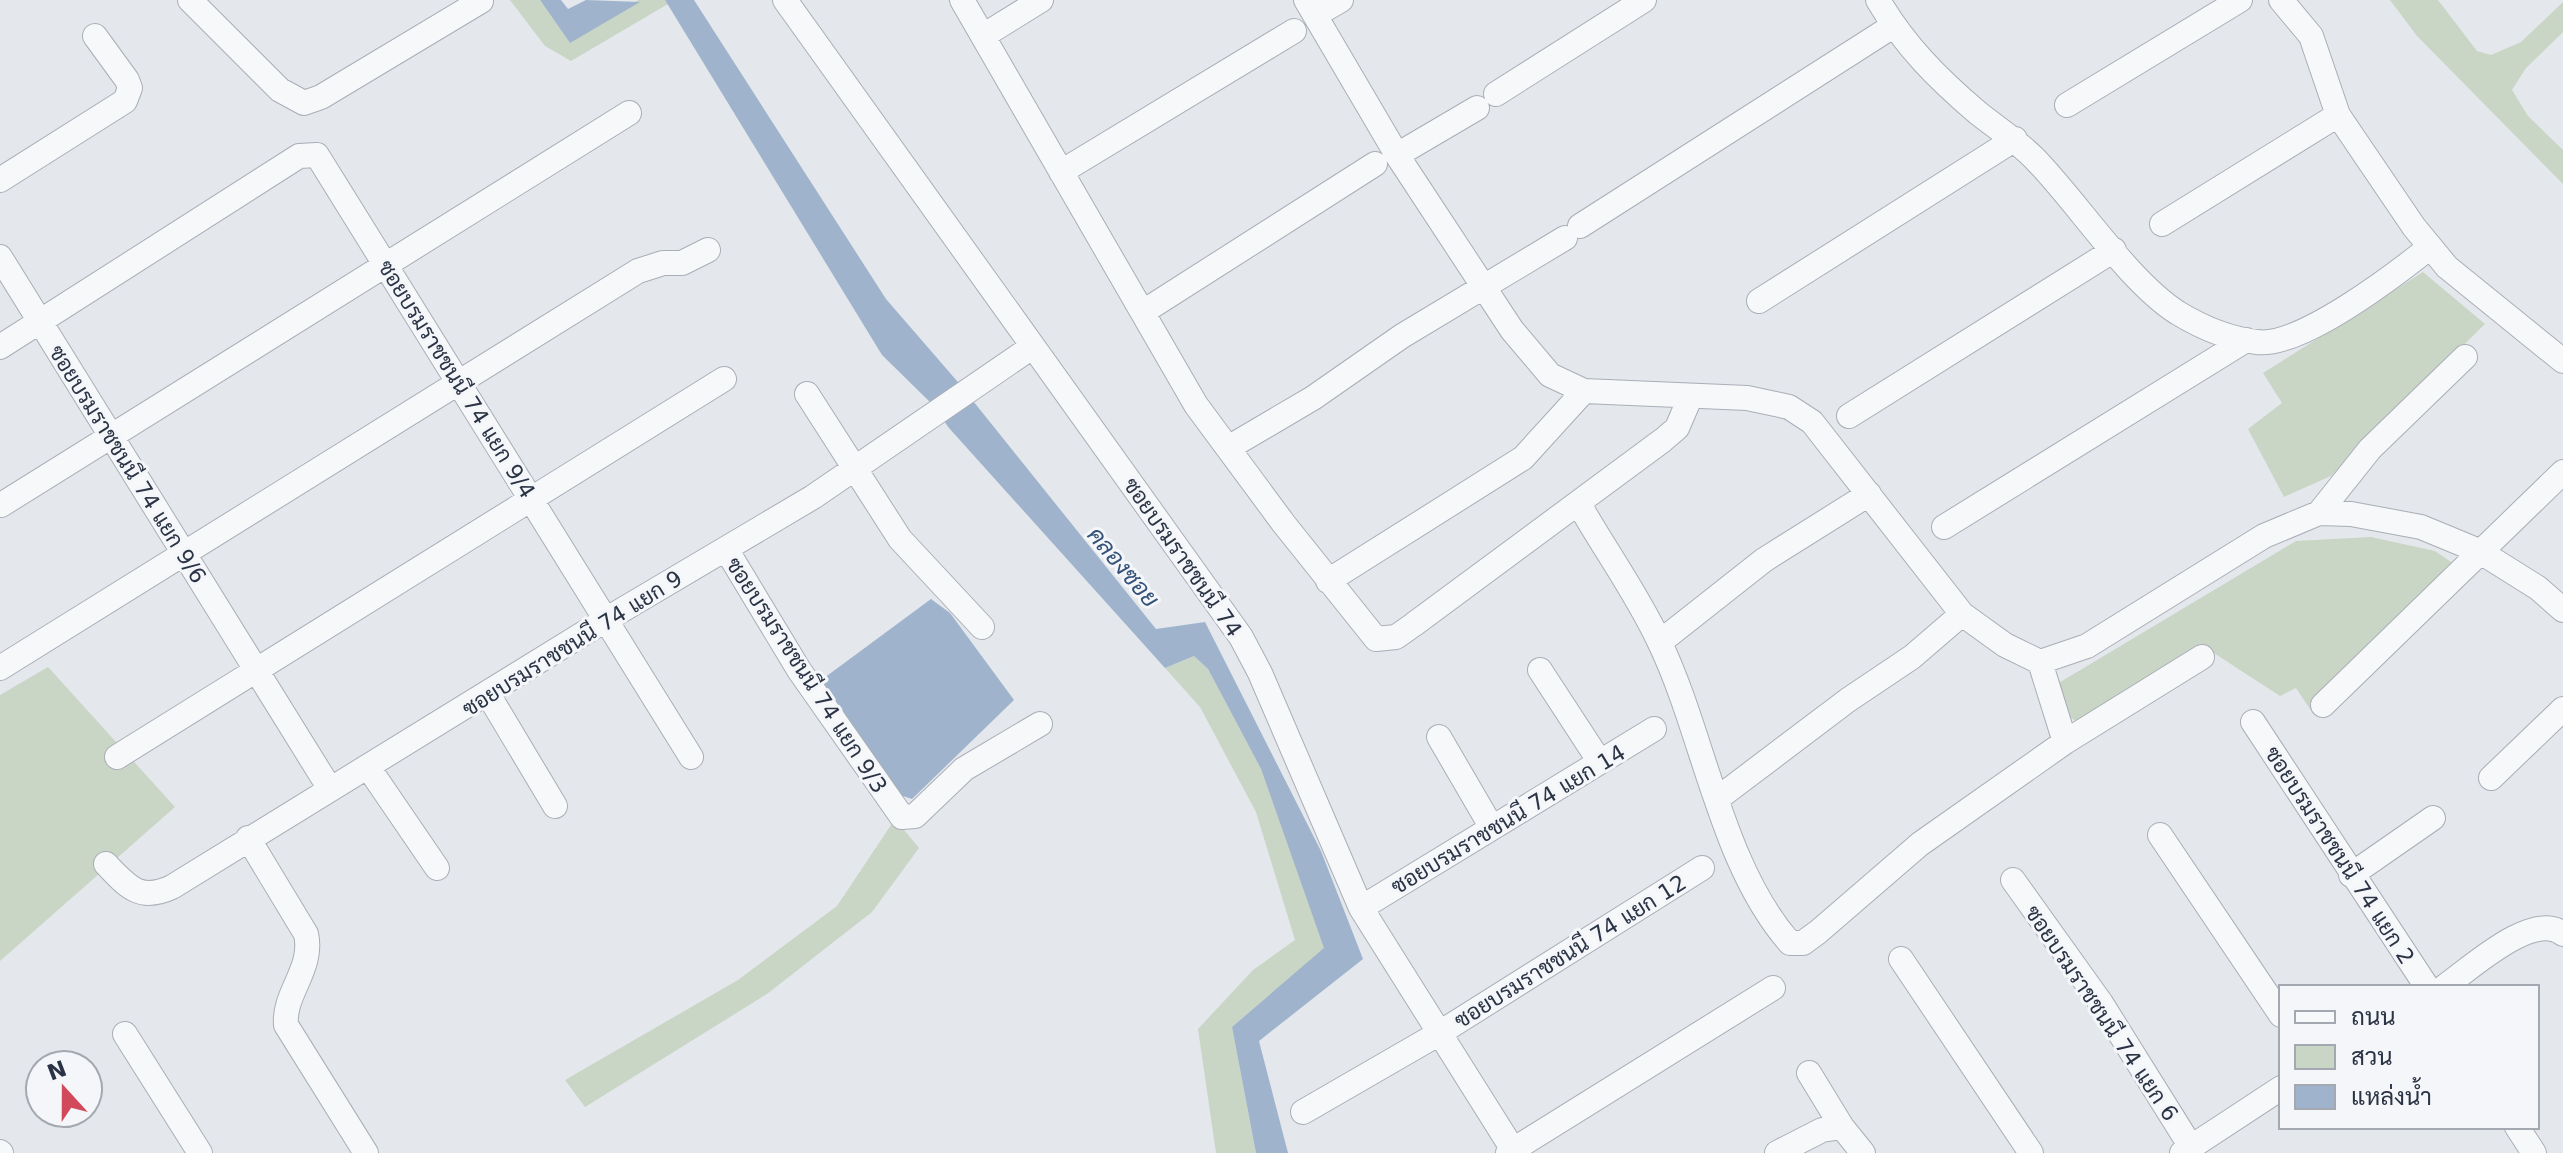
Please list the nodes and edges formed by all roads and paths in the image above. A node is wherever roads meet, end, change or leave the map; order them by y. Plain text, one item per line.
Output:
1 (785, 0) edge
2 (962, 0) edge
3 (1041, 0) edge
4 (1341, 0) edge
5 (1644, 0) edge
6 (1878, 0) edge
7 (2240, 0) edge
8 (2281, 0) edge
9 (481, 1) edge
10 (201, 3) edge
11 (1311, 8) edge
12 (1893, 26) junction
13 (1294, 31) dead end
14 (95, 36) dead end
15 (983, 36) junction
16 (2067, 105) dead end
17 (629, 113) dead end
18 (2338, 115) junction
19 (2015, 139) junction
20 (1386, 159) junction
21 (1061, 172) junction
22 (0, 180) edge
23 (2162, 224) dead end
24 (2430, 247) junction
25 (708, 250) dead end
26 (2114, 250) junction
27 (0, 257) edge
28 (387, 267) junction
29 (1486, 287) junction
30 (1759, 301) dead end
31 (1143, 312) junction
32 (39, 321) junction
33 (2246, 340) junction
34 (0, 347) edge
35 (1032, 347) junction
36 (2465, 357) dead end
37 (2563, 361) edge
38 (724, 379) dead end
39 (459, 382) junction
40 (1584, 391) junction
41 (807, 394) dead end
42 (1690, 398) junction
43 (1849, 416) dead end
44 (112, 437) junction
45 (1228, 448) junction
46 (853, 468) junction
47 (2563, 472) edge
48 (1869, 494) junction
49 (532, 499) junction
50 (1579, 504) junction
51 (1, 505) edge
52 (2319, 513) junction
53 (1944, 527) dead end
54 (726, 549) junction
55 (2479, 551) junction
56 (185, 556) junction
57 (1328, 581) junction
58 (2563, 610) edge
59 (1962, 614) junction
60 (607, 619) junction
61 (982, 627) dead end
62 (1660, 642) junction
63 (2202, 657) dead end
64 (2040, 662) junction
65 (0, 668) edge
66 (1540, 670) dead end
67 (257, 671) junction
68 (488, 694) junction
69 (2323, 705) dead end
70 (2563, 709) edge
71 (2253, 722) dead end
72 (1040, 724) dead end
73 (1654, 729) dead end
74 (1439, 737) dead end
75 (2065, 742) junction
76 (117, 757) dead end
77 (691, 757) dead end
78 (1600, 762) junction
79 (368, 767) junction
80 (2491, 778) dead end
81 (330, 789) junction
82 (1717, 799) junction
83 (555, 806) dead end
84 (2433, 818) dead end
85 (1492, 828) junction
86 (2160, 835) dead end
87 (248, 838) junction
88 (106, 864) dead end
89 (437, 868) dead end
90 (1702, 868) dead end
91 (2351, 875) junction
92 (2013, 880) dead end
93 (1361, 908) junction
94 (2563, 934) edge
95 (1901, 959) dead end
96 (2426, 985) edge
97 (2447, 985) edge
98 (1773, 988) dead end
99 (2279, 1012) edge
100 (125, 1034) dead end
101 (1438, 1034) junction
102 (1809, 1073) dead end
103 (2279, 1089) edge
104 (1303, 1112) dead end
105 (1842, 1127) junction
106 (2518, 1129) edge
107 (2186, 1150) edge
108 (1512, 1152) edge
109 (200, 1153) edge
110 (366, 1153) edge
111 (1777, 1153) edge
112 (1863, 1153) edge
113 (2031, 1153) edge
114 (2534, 1153) edge

1 - 35 street, ซอยบรมราชชนนี 74
2 - 15 street
3 - 15 street
4 - 11 street
5 - 20 street
6 - 12 street
7 - 16 street
8 - 18 street
9 - 10 street
11 - 20 street
12 - 19 street
12 - 29 street
13 - 21 street
14 - 22 street
15 - 21 street
17 - 28 street
18 - 23 street
18 - 24 street
19 - 26 street
19 - 30 street
20 - 29 street
20 - 31 street
21 - 31 street
24 - 33 street
24 - 37 street
25 - 39 street
26 - 33 street
26 - 43 street
27 - 32 street, ซอยบรมราชชนนี 74 แยก 9/6
28 - 32 street, ซอยบรมราชชนนี 74 แยก 9/4
28 - 39 street, ซอยบรมราชชนนี 74 แยก 9/4
28 - 44 street
29 - 40 street
29 - 45 street
31 - 45 street
32 - 34 street
32 - 44 street, ซอยบรมราชชนนี 74 แยก 9/6
33 - 53 street
35 - 46 street, ซอยบรมราชชนนี 74 แยก 9
35 - 93 street, ซอยบรมราชชนนี 74
36 - 52 street
38 - 49 street
39 - 49 street, ซอยบรมราชชนนี 74 แยก 9/4
39 - 56 street
40 - 42 street
40 - 57 street
41 - 46 street
42 - 48 street
42 - 50 street
44 - 51 street
44 - 56 street, ซอยบรมราชชนนี 74 แยก 9/6
45 - 57 street
46 - 54 street, ซอยบรมราชชนนี 74 แยก 9
46 - 61 street
47 - 55 street
48 - 59 street
48 - 62 street
49 - 60 street, ซอยบรมราชชนนี 74 แยก 9/4
49 - 67 street
50 - 57 street
50 - 62 street
52 - 55 street
52 - 64 street
54 - 60 street, ซอยบรมราชชนนี 74 แยก 9
54 - 72 street, ซอยบรมราชชนนี 74 แยก 9/3
55 - 58 street
55 - 69 street
56 - 65 street
56 - 67 street, ซอยบรมราชชนนี 74 แยก 9/6
59 - 64 street
59 - 82 street
60 - 68 street, ซอยบรมราชชนนี 74 แยก 9
60 - 77 street, ซอยบรมราชชนนี 74 แยก 9/4
62 - 82 street
63 - 75 street
64 - 75 street
66 - 78 street
67 - 76 street
67 - 81 street, ซอยบรมราชชนนี 74 แยก 9/6
68 - 79 street, ซอยบรมราชชนนี 74 แยก 9
68 - 83 street
70 - 80 street
71 - 91 street, ซอยบรมราชชนนี 74 แยก 2
73 - 78 street, ซอยบรมราชชนนี 74 แยก 14
74 - 85 street
75 - 82 street
78 - 85 street, ซอยบรมราชชนนี 74 แยก 14
79 - 81 street, ซอยบรมราชชนนี 74 แยก 9
79 - 89 street
81 - 87 street, ซอยบรมราชชนนี 74 แยก 9
84 - 91 street
85 - 93 street, ซอยบรมราชชนนี 74 แยก 14
86 - 99 street
87 - 88 street, ซอยบรมราชชนนี 74 แยก 9
87 - 110 street
90 - 101 street, ซอยบรมราชชนนี 74 แยก 12
91 - 96 street, ซอยบรมราชชนนี 74 แยก 2
92 - 107 street, ซอยบรมราชชนนี 74 แยก 6
93 - 101 street, ซอยบรมราชชนนี 74
94 - 97 street
95 - 113 street
98 - 108 street
100 - 109 street
101 - 104 street, ซอยบรมราชชนนี 74 แยก 12
101 - 108 street, ซอยบรมราชชนนี 74
102 - 105 street
103 - 107 street
105 - 111 street
105 - 112 street
106 - 114 street

